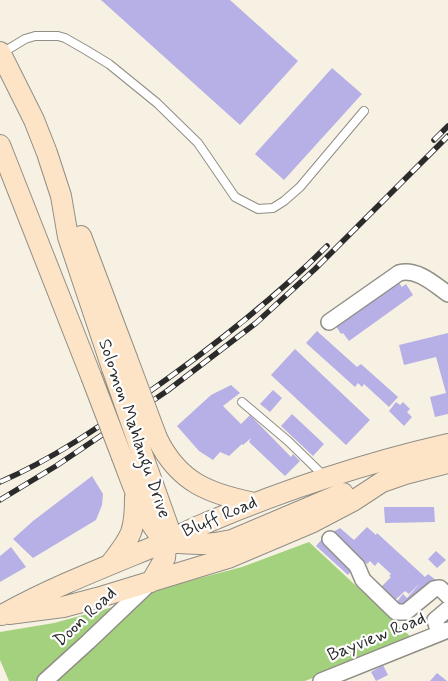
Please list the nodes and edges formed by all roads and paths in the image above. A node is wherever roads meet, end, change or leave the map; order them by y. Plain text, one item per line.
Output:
1 (0, 53) edge
2 (364, 111) dead end
3 (0, 145) edge
4 (5, 171) edge
5 (446, 287) edge
6 (329, 322) dead end
7 (242, 402) dead end
8 (149, 443) junction
9 (448, 444) edge
10 (448, 463) edge
11 (327, 478) junction
12 (382, 482) junction
13 (135, 490) junction
14 (255, 503) junction
15 (330, 539) dead end
16 (165, 542) junction
17 (111, 563) junction
18 (151, 582) junction
19 (448, 596) edge
20 (448, 609) edge
21 (1, 615) edge
22 (444, 632) edge
23 (45, 681) edge
24 (320, 681) edge

1 - 2 lane
1 - 8 main road, Solomon Mahlangu Drive, bridge
3 - 4 main road, Solomon Mahlangu Drive
4 - 13 main road, Solomon Mahlangu Drive, bridge
5 - 6 street
7 - 11 lane
8 - 14 main road
8 - 16 main road, Solomon Mahlangu Drive
9 - 11 main road, Bluff Road
10 - 12 main road, Bluff Road
11 - 14 main road, Bluff Road
12 - 16 main road
12 - 18 main road, Bluff Road
13 - 16 main road, Solomon Mahlangu Drive
13 - 17 main road
14 - 16 main road, Bluff Road
15 - 19 street
16 - 17 main road, Bluff Road
16 - 18 main road
17 - 21 main road, Bluff Road
18 - 21 main road, Bluff Road
18 - 23 street, Doon Road
20 - 22 street
22 - 24 street, Bayview Road

